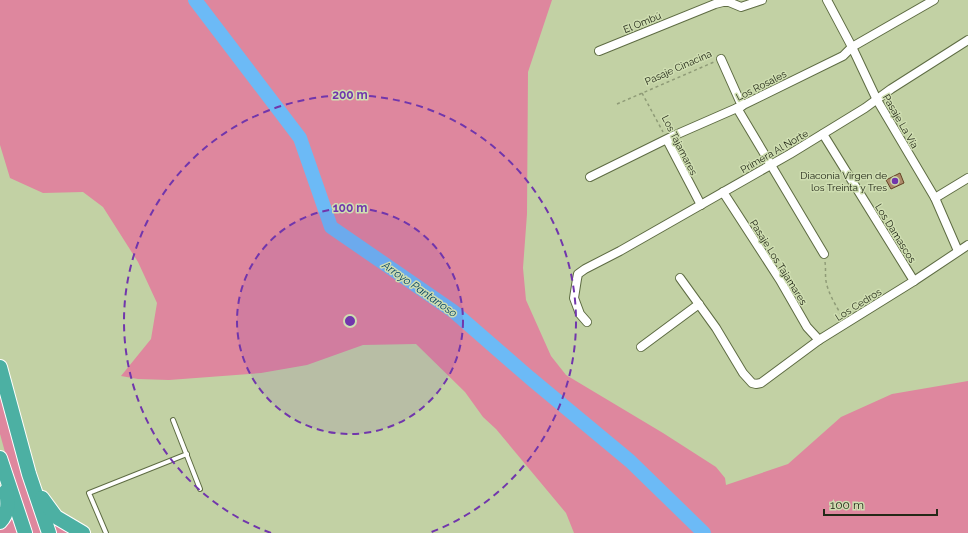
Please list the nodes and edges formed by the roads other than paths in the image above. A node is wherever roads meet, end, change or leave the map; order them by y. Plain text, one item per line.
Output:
1 (762, 0) edge
2 (827, 0) edge
3 (934, 0) edge
4 (968, 40) edge
5 (852, 47) junction
6 (598, 51) dead end
7 (721, 59) road end
8 (877, 100) junction
9 (740, 107) junction
10 (823, 134) junction
11 (667, 140) junction
12 (770, 165) junction
13 (590, 177) dead end
14 (968, 178) edge
15 (723, 192) junction
16 (934, 198) junction
17 (701, 205) junction
18 (968, 245) edge
19 (958, 251) junction
20 (824, 254) road end
21 (680, 278) dead end
22 (914, 281) junction
23 (699, 304) junction
24 (587, 322) dead end
25 (819, 340) junction
26 (641, 347) dead end
27 (0, 367) edge
28 (173, 420) dead end
29 (187, 454) junction
30 (1, 462) edge
31 (29, 474) junction
32 (200, 489) dead end
33 (0, 522) edge
34 (25, 533) edge
35 (49, 533) edge
36 (83, 533) edge
37 (106, 533) edge

1 - 6 street, El Ombú
2 - 5 street, Pasaje La Vía
3 - 5 street, Los Rosales
4 - 8 street, Primera Al Norte
5 - 8 street, Pasaje La Vía
5 - 9 street, Los Rosales
7 - 9 street, Pasaje Cinacina
8 - 10 street, Primera Al Norte
8 - 16 street, Pasaje La Vía
9 - 11 street, Los Rosales
9 - 12 street, Pasaje Cinacina
10 - 12 street, Primera Al Norte
10 - 22 street, Los Damascos
11 - 13 street, Los Rosales
11 - 17 street, Los Tajamares
12 - 15 street, Primera Al Norte
12 - 20 street, Pasaje Cinacina
14 - 16 street
15 - 17 street, Primera Al Norte
15 - 25 street, Pasaje Los Tajamares
16 - 19 street, Pasaje La Vía
17 - 24 street, Primera Al Norte
18 - 19 street, Los Cedros
19 - 22 street, Los Cedros
21 - 23 street
22 - 25 street, Los Cedros
23 - 25 street, Los Cedros
23 - 26 street
27 - 31 highway
28 - 29 lane
29 - 32 lane
29 - 37 lane
30 - 33 highway
30 - 34 highway
31 - 35 highway
31 - 36 highway

